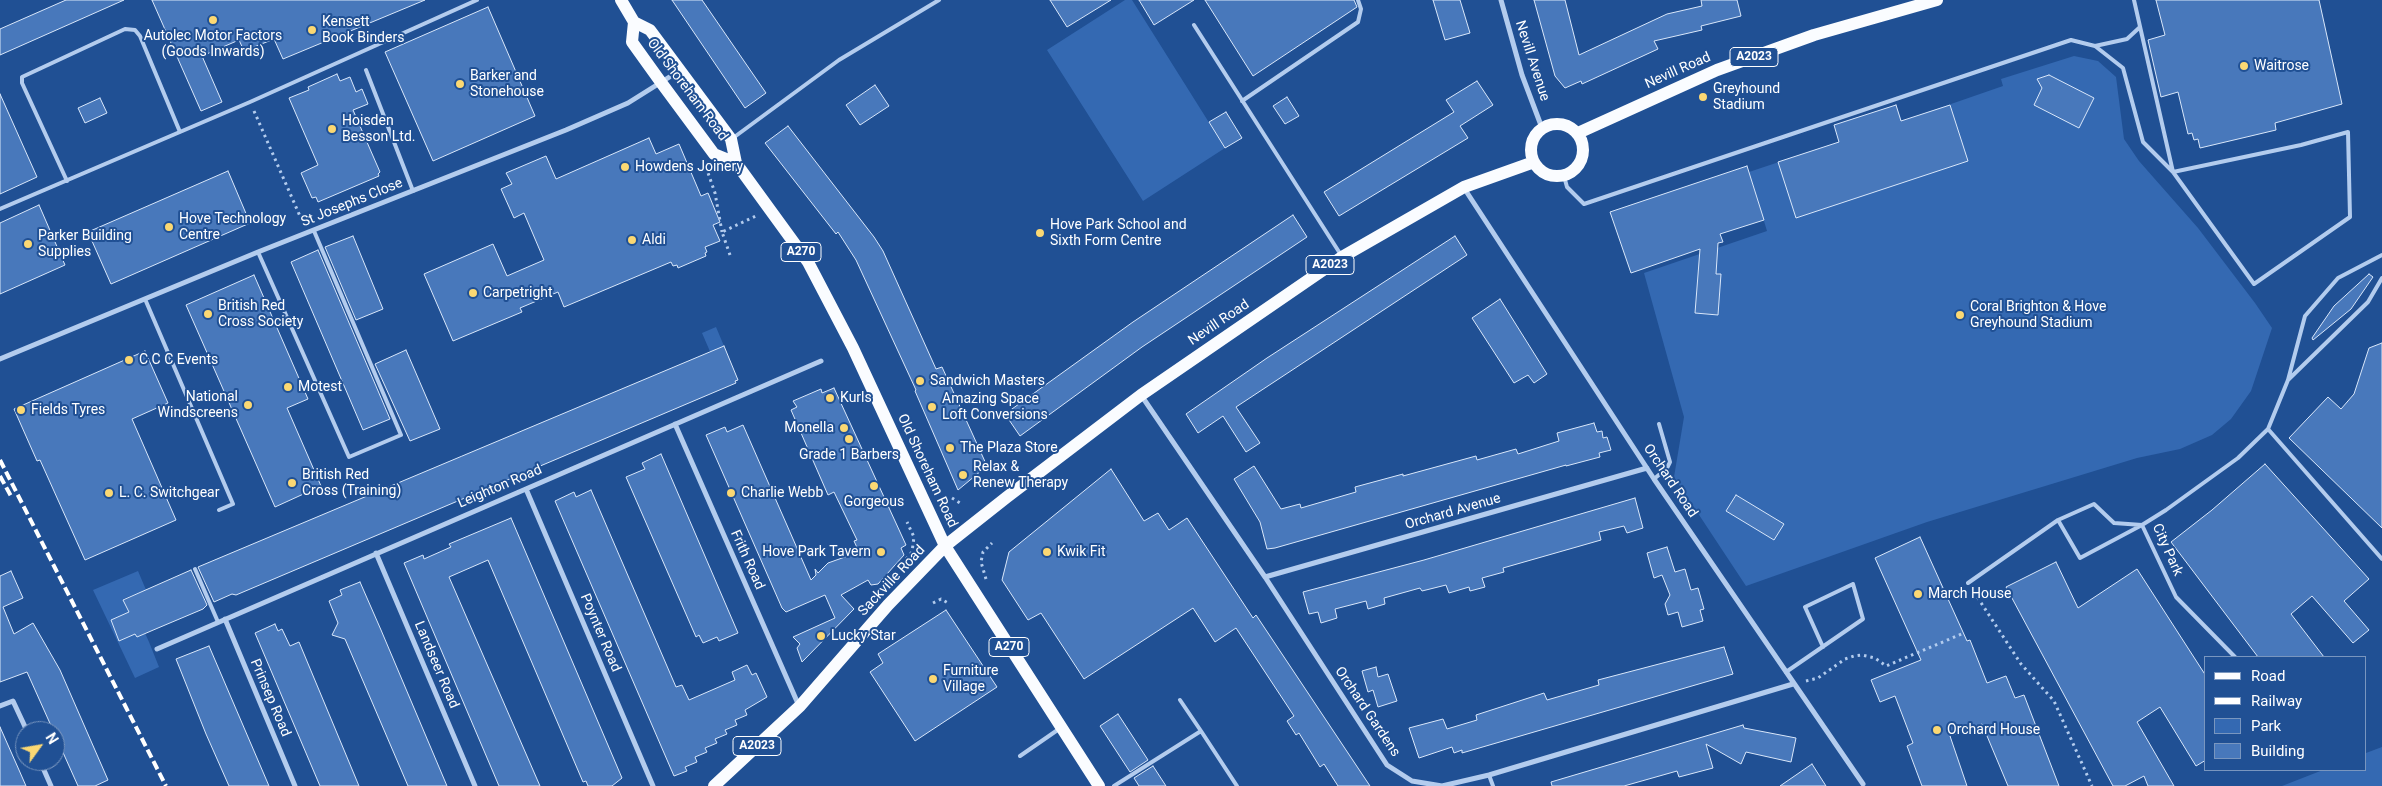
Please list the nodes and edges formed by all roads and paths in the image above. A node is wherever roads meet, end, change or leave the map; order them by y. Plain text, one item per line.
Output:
1 (477, 0) edge
2 (621, 0) edge
3 (939, 0) edge
4 (1358, 0) edge
5 (1501, 0) edge
6 (1937, 0) edge
7 (2134, 0) edge
8 (634, 22) junction
9 (1194, 25) dead end
10 (2140, 27) junction
11 (2095, 46) junction
12 (366, 70) dead end
13 (679, 71) junction
14 (660, 82) junction
15 (1242, 101) junction
16 (250, 102) junction
17 (1542, 128) junction
18 (180, 132) junction
19 (1578, 133) junction
20 (731, 139) junction
21 (703, 158) dead end
22 (1534, 162) junction
23 (736, 163) junction
24 (2173, 172) junction
25 (1564, 176) junction
26 (67, 180) junction
27 (1464, 187) junction
28 (413, 191) junction
29 (771, 208) junction
30 (0, 209) edge
31 (314, 231) junction
32 (722, 232) junction
33 (307, 233) junction
34 (258, 252) junction
35 (730, 255) dead end
36 (2382, 255) edge
37 (1342, 257) junction
38 (2382, 278) edge
39 (145, 299) junction
40 (0, 359) edge
41 (821, 361) dead end
42 (2288, 380) junction
43 (1141, 395) junction
44 (675, 424) junction
45 (1659, 424) dead end
46 (2268, 429) junction
47 (1647, 468) junction
48 (1654, 479) junction
49 (526, 489) junction
50 (952, 498) dead end
51 (960, 503) dead end
52 (219, 510) dead end
53 (2058, 520) junction
54 (907, 522) dead end
55 (2142, 525) junction
56 (992, 543) dead end
57 (945, 546) junction
58 (376, 553) junction
59 (2382, 559) edge
60 (902, 564) dead end
61 (195, 569) dead end
62 (1265, 578) junction
63 (986, 579) dead end
64 (1968, 583) joint
65 (933, 603) dead end
66 (948, 603) dead end
67 (224, 619) junction
68 (218, 622) junction
69 (1964, 633) dead end
70 (1823, 647) junction
71 (157, 649) dead end
72 (2234, 656) edge
73 (1786, 672) junction
74 (1793, 684) junction
75 (1180, 700) dead end
76 (0, 706) edge
77 (800, 706) junction
78 (22, 721) edge
79 (1061, 728) junction
80 (1201, 731) junction
81 (1020, 756) dead end
82 (44, 771) edge
83 (1489, 775) junction
84 (1863, 784) dead end
85 (51, 786) edge
86 (295, 786) edge
87 (475, 786) edge
88 (653, 786) edge
89 (714, 786) edge
90 (1099, 786) edge
91 (1114, 786) edge
92 (1237, 786) edge
93 (1493, 786) edge
94 (2092, 786) edge

1 - 16 lane
2 - 8 main road, Old Shoreham Road / A270
3 - 20 lane
4 - 15 lane
5 - 17 street, Nevill Avenue
6 - 19 main road, Nevill Road / A2023
7 - 10 lane
8 - 13 main road, Old Shoreham Road / A270
8 - 14 main road, Old Shoreham Road / A270
9 - 15 lane
10 - 11 lane
10 - 24 lane
11 - 24 lane
11 - 25 lane
12 - 28 lane
13 - 14 street, St Josephs Close
13 - 20 main road, Old Shoreham Road / A270
14 - 23 main road, Old Shoreham Road / A270
14 - 28 street, St Josephs Close
15 - 37 lane
16 - 18 lane
16 - 33 path
17 - 19 main road
17 - 22 main road
18 - 26 lane
18 - 26 lane
19 - 25 main road
20 - 23 main road, Old Shoreham Road / A270
21 - 32 path
22 - 25 main road
22 - 27 main road, Nevill Road / A2023
23 - 29 main road, Old Shoreham Road / A270
24 - 24 lane
26 - 30 lane
27 - 37 main road, Nevill Road / A2023
27 - 47 street, Orchard Road
28 - 31 street, St Josephs Close
29 - 32 path
29 - 57 main road, Old Shoreham Road / A270
31 - 33 street, St Josephs Close
31 - 34 lane
32 - 35 path
33 - 34 street, St Josephs Close
34 - 39 street, St Josephs Close
36 - 42 lane, City Park
37 - 43 main road, Nevill Road / A2023
38 - 42 lane
39 - 40 street, St Josephs Close
39 - 52 lane
41 - 44 street, Leighton Road
42 - 46 lane, City Park
43 - 57 main road, Nevill Road / A2023
43 - 62 street, Orchard Gardens
44 - 49 street, Leighton Road
44 - 77 street, Frith Road
45 - 48 lane
46 - 55 lane, City Park
46 - 59 lane
47 - 48 street, Orchard Road
47 - 62 street, Orchard Avenue
48 - 73 street, Orchard Road
49 - 58 street, Leighton Road
49 - 88 street, Poynter Road
50 - 51 path
53 - 55 lane
53 - 55 lane
53 - 64 lane
54 - 60 path
55 - 72 lane, City Park
56 - 63 path
57 - 77 main road, Sackville Road / A2023
57 - 79 main road, Old Shoreham Road / A270
58 - 67 street, Leighton Road
58 - 87 street, Landseer Road
61 - 68 lane
62 - 83 street, Orchard Gardens
64 - 94 path
65 - 66 path
67 - 68 street, Leighton Road
67 - 86 street, Prinsep Road
68 - 71 street, Leighton Road
69 - 74 path
70 - 70 lane
70 - 73 lane
73 - 74 street, Orchard Road
74 - 83 street, Orchard Gardens
74 - 84 street, Orchard Road
75 - 80 lane
76 - 78 street
77 - 89 main road, Sackville Road / A2023
79 - 81 lane
79 - 90 main road, Old Shoreham Road / A270
80 - 91 lane
80 - 92 lane
82 - 85 street
83 - 93 lane

